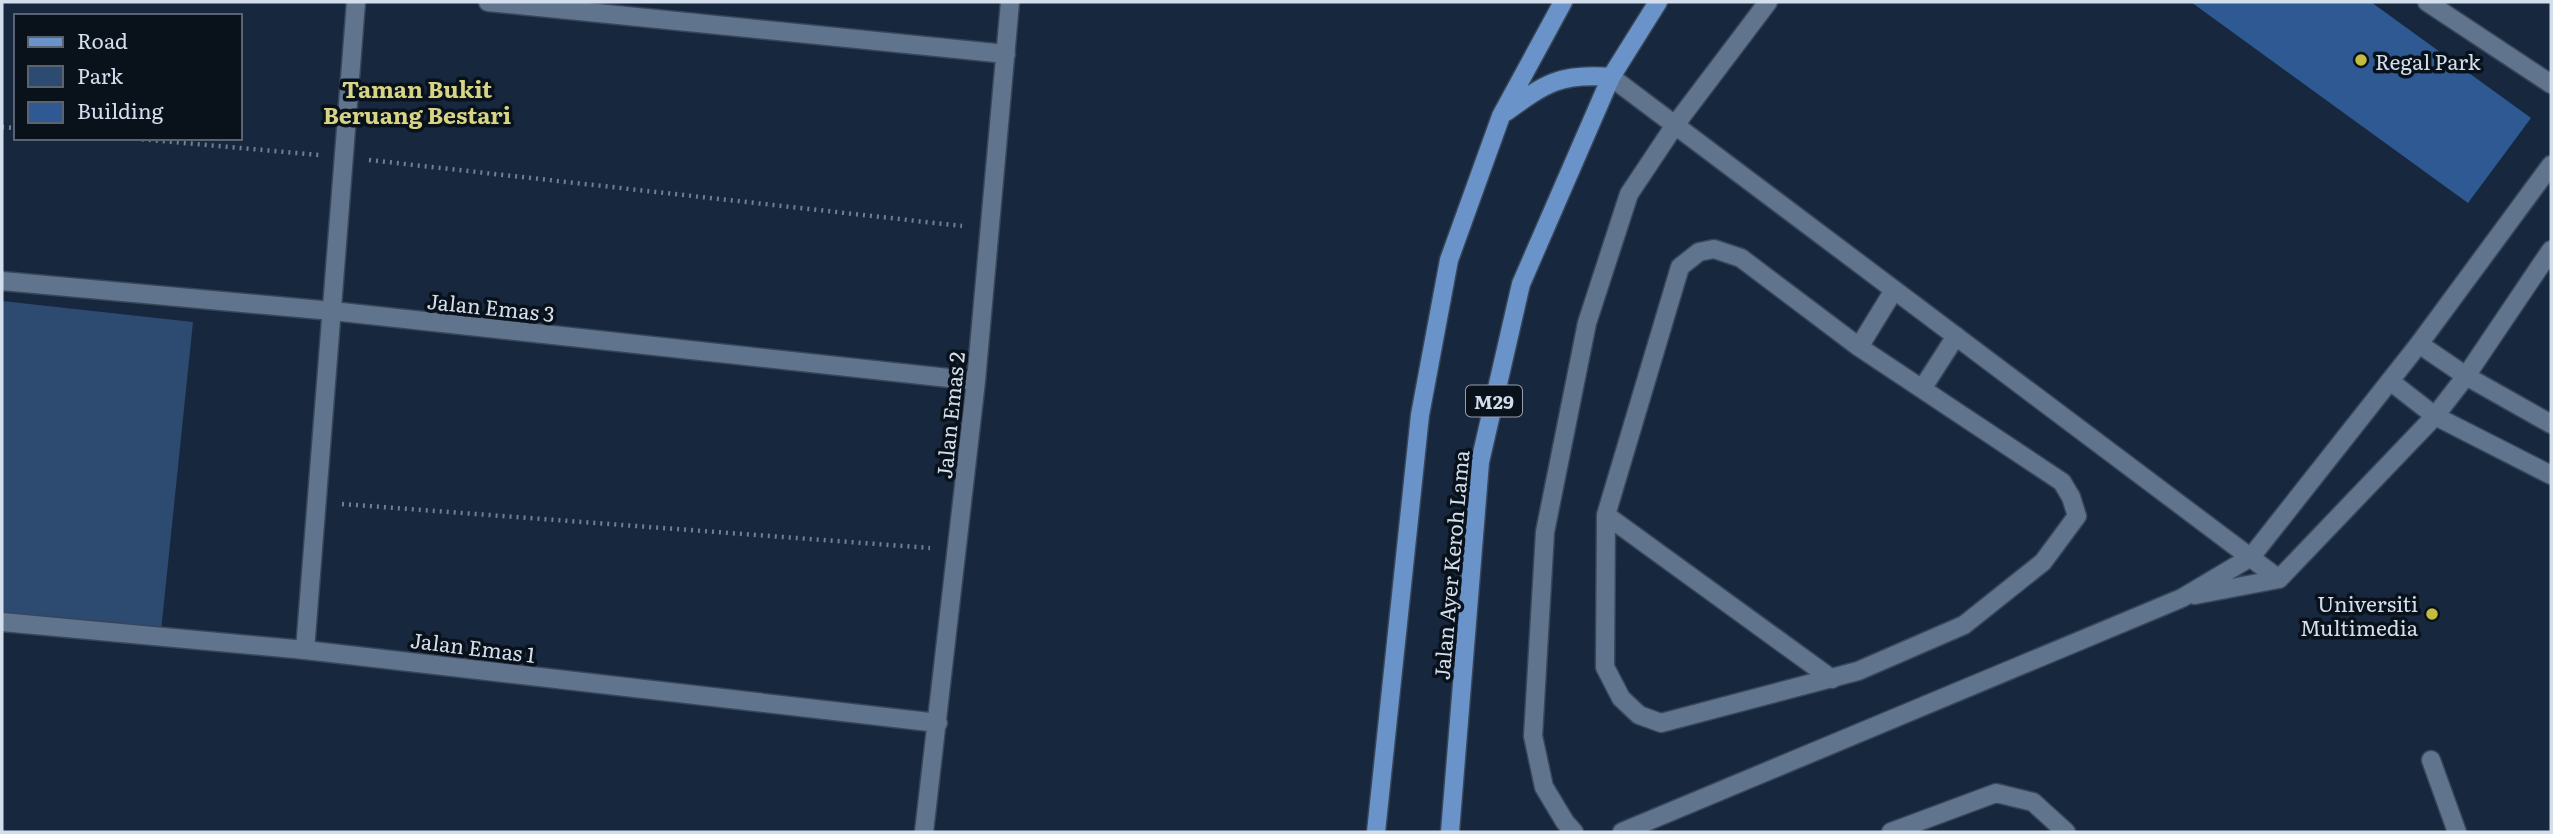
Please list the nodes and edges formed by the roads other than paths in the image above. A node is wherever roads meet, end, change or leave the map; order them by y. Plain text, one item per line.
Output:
1 (356, 2) edge
2 (488, 2) edge
3 (1010, 2) edge
4 (1563, 2) edge
5 (1658, 2) edge
6 (1768, 2) edge
7 (2427, 2) edge
8 (1006, 54) junction
9 (1611, 77) junction
10 (2551, 84) edge
11 (1501, 116) junction
12 (1675, 125) junction
13 (2551, 165) edge
14 (2551, 250) edge
15 (2, 281) edge
16 (1894, 290) junction
17 (332, 311) junction
18 (1956, 336) junction
19 (2419, 344) junction
20 (1859, 348) junction
21 (2466, 376) junction
22 (2390, 381) junction
23 (976, 382) junction
24 (1922, 389) junction
25 (2435, 416) junction
26 (2551, 424) edge
27 (2551, 475) edge
28 (1606, 515) junction
29 (2251, 558) junction
30 (2279, 579) junction
31 (2182, 598) junction
32 (2, 622) edge
33 (304, 650) junction
34 (1832, 679) junction
35 (938, 723) junction
36 (2431, 760) dead end
37 (924, 832) edge
38 (1376, 832) edge
39 (1450, 832) edge
40 (1574, 832) edge
41 (1622, 832) edge
42 (1891, 832) edge
43 (2066, 832) edge
44 (2457, 832) edge

1 - 17 street
2 - 8 street
3 - 8 street, Jalan Emas 2
4 - 11 main road, Jalan Ayer Keroh Lama
5 - 9 main road, Jalan Ayer Keroh Lama / M29
6 - 12 street
7 - 10 street
8 - 23 street, Jalan Emas 2
9 - 11 main road
9 - 12 street
9 - 39 main road, Jalan Ayer Keroh Lama / M29
11 - 38 main road, Jalan Ayer Keroh Lama
12 - 16 street
12 - 40 street
13 - 19 street
14 - 21 street
15 - 17 street, Jalan Emas 3
16 - 18 street
16 - 20 street
17 - 23 street, Jalan Emas 3
17 - 33 street
18 - 24 street
18 - 29 street
19 - 21 street
19 - 22 street
20 - 24 street
20 - 28 street
21 - 25 street
21 - 26 street
22 - 25 street
22 - 29 street
23 - 35 street, Jalan Emas 2
24 - 34 street
25 - 27 street
25 - 30 street
28 - 34 street
28 - 34 street
29 - 30 street
29 - 31 street
30 - 31 street
31 - 41 street
32 - 33 street, Jalan Emas 1
33 - 35 street, Jalan Emas 1
35 - 37 street, Jalan Emas 2
36 - 44 street
42 - 43 street

